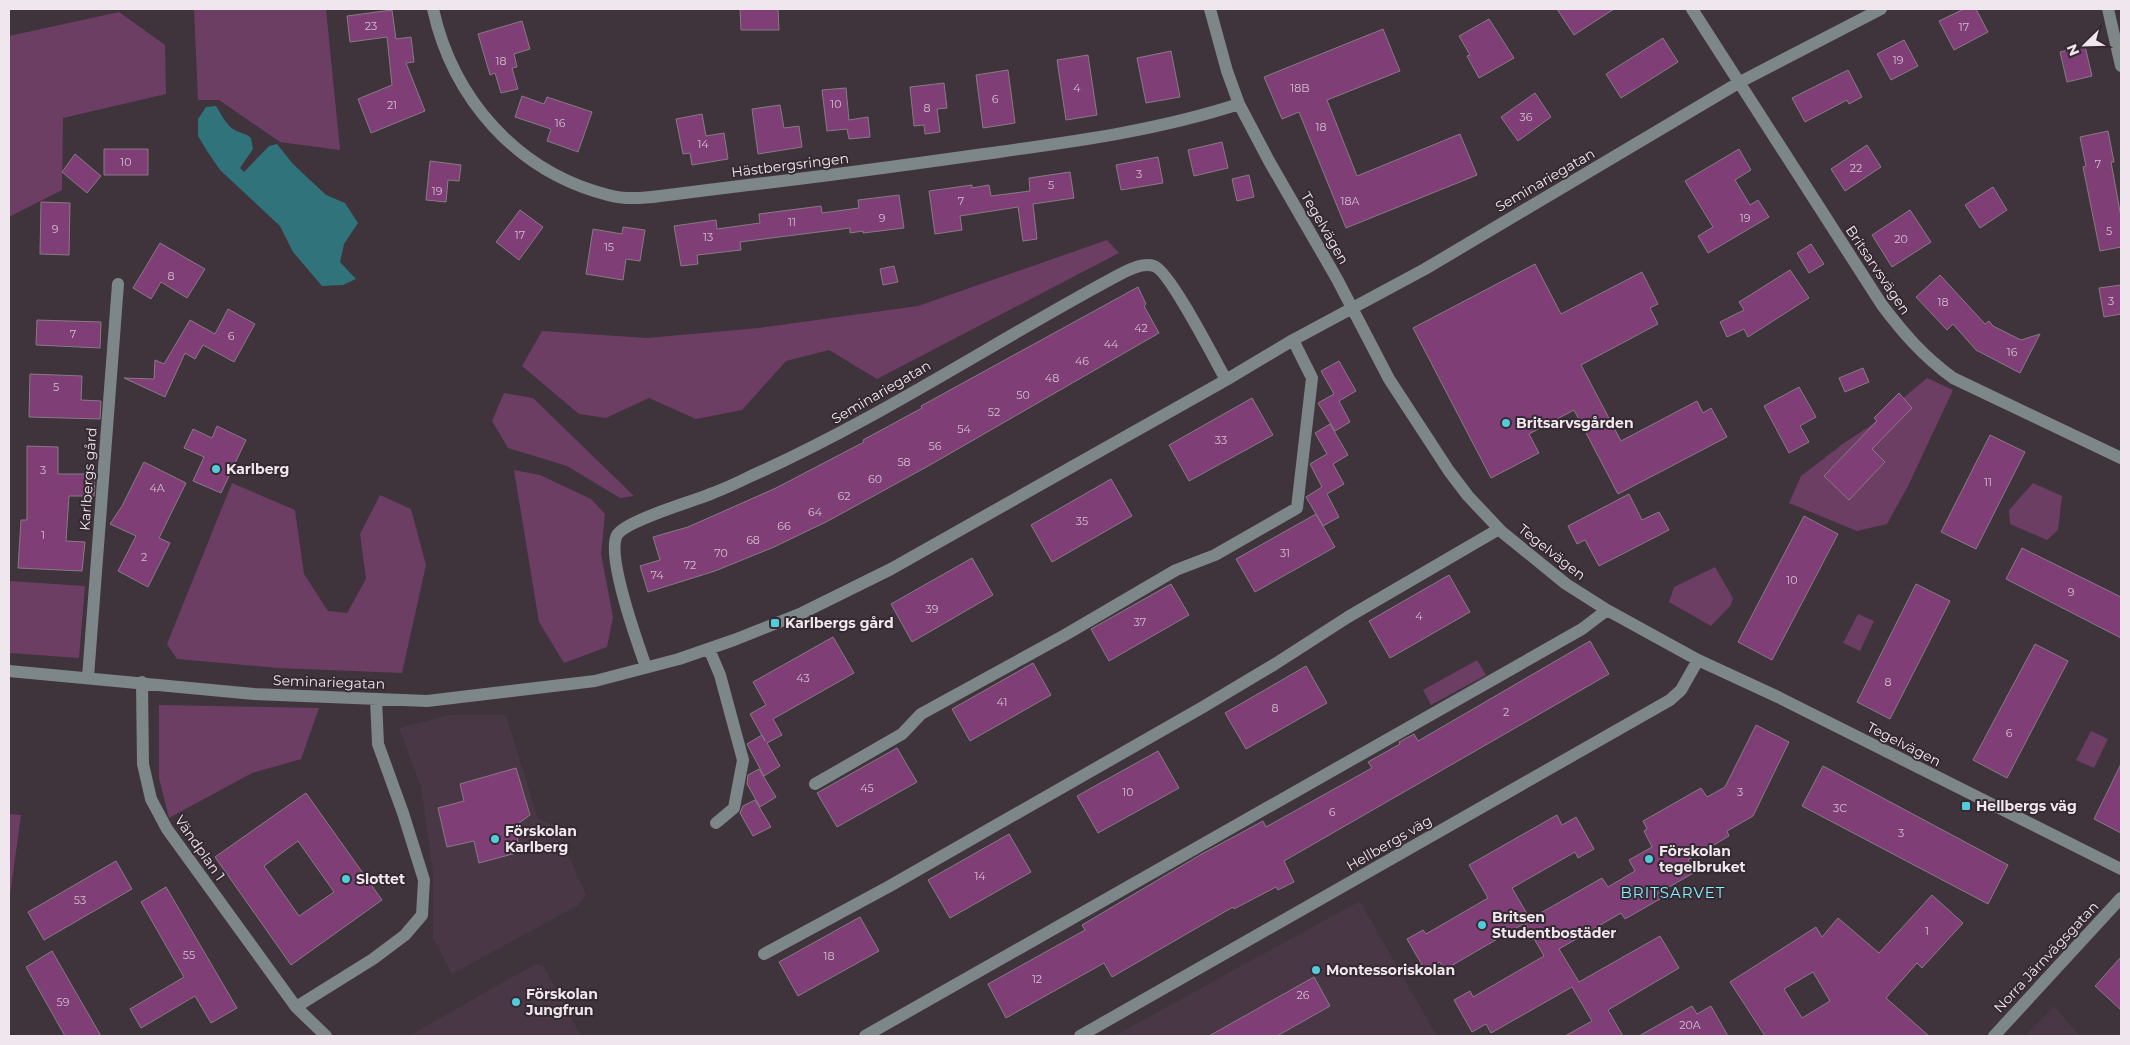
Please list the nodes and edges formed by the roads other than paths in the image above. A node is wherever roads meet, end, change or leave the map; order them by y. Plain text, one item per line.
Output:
1 (434, 9) edge
2 (1210, 9) edge
3 (1692, 9) edge
4 (1882, 9) edge
5 (2108, 9) edge
6 (2121, 66) edge
7 (1740, 82) junction
8 (1239, 104) junction
9 (118, 284) dead end
10 (1352, 308) junction
11 (1293, 340) junction
12 (1226, 380) junction
13 (2121, 458) edge
14 (1499, 529) junction
15 (1607, 610) junction
16 (710, 648) junction
17 (1698, 660) junction
18 (646, 667) junction
19 (9, 670) edge
20 (88, 677) junction
21 (142, 682) junction
22 (376, 699) junction
23 (815, 784) dead end
24 (716, 824) dead end
25 (2121, 869) edge
26 (2121, 898) edge
27 (764, 954) dead end
28 (296, 1007) junction
29 (326, 1036) edge
30 (865, 1036) edge
31 (1080, 1036) edge
32 (1994, 1036) edge

1 - 8 street, Hästbergsringen
2 - 8 street, Tegelvägen
3 - 7 street, Britsarvsvägen
4 - 7 street, Seminariegatan
5 - 6 street
7 - 10 street, Seminariegatan
7 - 13 street, Britsarvsvägen
8 - 10 street, Tegelvägen
9 - 20 street, Karlbergs gård
10 - 11 street, Seminariegatan
10 - 14 street, Tegelvägen
11 - 12 street, Seminariegatan
11 - 23 street
12 - 16 street, Seminariegatan
12 - 18 street, Seminariegatan
14 - 15 street, Tegelvägen
14 - 27 street
15 - 17 street, Tegelvägen
15 - 30 street
16 - 18 street, Seminariegatan
16 - 24 street
17 - 25 street, Tegelvägen
17 - 31 street, Hellbergs väg
18 - 22 street, Seminariegatan
19 - 20 street, Seminariegatan
20 - 21 street, Seminariegatan
21 - 22 street, Seminariegatan
21 - 28 street, Vändplan 1
22 - 28 street
26 - 32 street, Norra Järnvägsgatan
28 - 29 street, Vändplan 1

